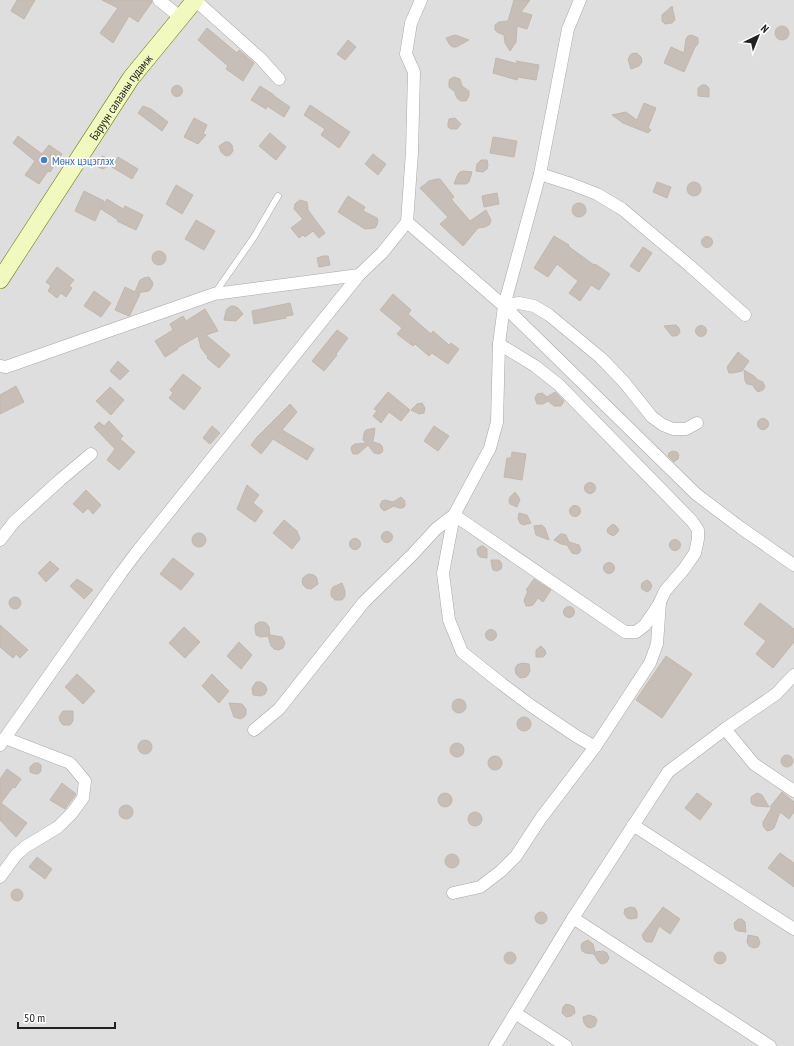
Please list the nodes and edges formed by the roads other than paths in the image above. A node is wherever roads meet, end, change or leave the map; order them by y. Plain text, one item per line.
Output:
1 (159, 0) edge
2 (195, 0) edge
3 (421, 0) edge
4 (580, 0) edge
5 (180, 17) junction
6 (279, 79) dead end
7 (540, 174) junction
8 (278, 196) dead end
9 (407, 222) junction
10 (359, 275) junction
11 (0, 280) edge
12 (214, 294) junction
13 (504, 306) junction
14 (745, 315) dead end
15 (499, 344) junction
16 (0, 366) edge
17 (697, 423) dead end
18 (91, 454) dead end
19 (454, 516) junction
20 (0, 540) edge
21 (794, 565) edge
22 (660, 602) junction
23 (794, 675) edge
24 (725, 729) junction
25 (254, 730) dead end
26 (3, 741) edge
27 (595, 747) junction
28 (794, 791) edge
29 (633, 826) junction
30 (0, 877) edge
31 (453, 893) dead end
32 (573, 918) junction
33 (794, 929) edge
34 (515, 1013) junction
35 (495, 1046) edge
36 (566, 1046) edge
37 (770, 1046) edge

1 - 5 street
2 - 5 main road, Баруун салааны гудамж
2 - 6 street
3 - 9 street
4 - 7 street
5 - 11 main road, Баруун салааны гудамж
7 - 13 street
7 - 14 street
8 - 12 lane
9 - 10 street
9 - 13 street
10 - 12 street
10 - 26 street
12 - 16 street
13 - 15 street
13 - 17 street
13 - 21 street
15 - 19 street
15 - 22 street
18 - 20 street
19 - 22 street
19 - 25 street
19 - 27 street
22 - 27 street
23 - 24 street
24 - 28 street
24 - 29 street
26 - 30 street
27 - 31 street
29 - 32 street
29 - 33 street
32 - 34 street
32 - 37 street
34 - 35 street
34 - 36 street

